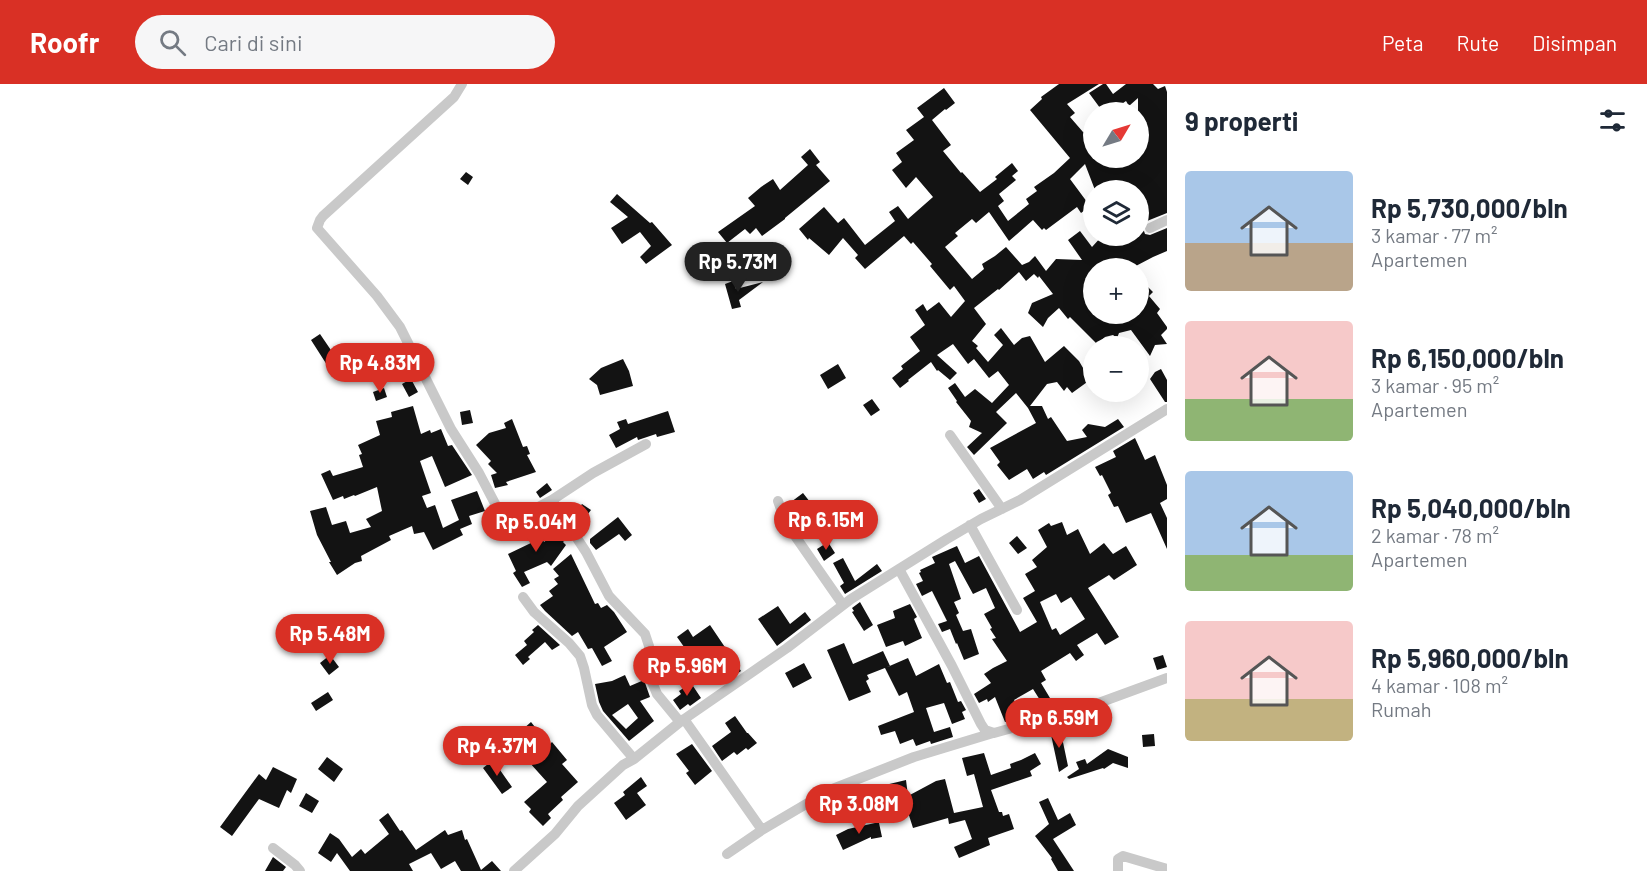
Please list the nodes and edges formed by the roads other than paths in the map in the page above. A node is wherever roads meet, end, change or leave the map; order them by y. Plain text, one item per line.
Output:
1 (462, 84) edge
2 (1167, 220) edge
3 (1150, 228) dead end
4 (1167, 409) edge
5 (950, 435) dead end
6 (646, 444) dead end
7 (552, 500) junction
8 (778, 501) dead end
9 (1002, 509) junction
10 (970, 525) junction
11 (899, 569) junction
12 (523, 597) dead end
13 (843, 605) junction
14 (1017, 610) dead end
15 (1167, 678) edge
16 (682, 720) junction
17 (994, 733) junction
18 (634, 759) junction
19 (762, 830) junction
20 (273, 848) dead end
21 (728, 854) dead end
22 (1167, 869) edge
23 (300, 871) edge
24 (514, 871) edge
25 (1118, 871) edge

1 - 7 street
2 - 3 street
4 - 9 street
5 - 9 street
6 - 7 street
7 - 16 street
8 - 13 street
9 - 10 street
10 - 11 street
10 - 14 street
11 - 13 street
11 - 17 street
12 - 18 street
13 - 16 street
15 - 17 street
16 - 18 street
16 - 19 street
17 - 19 street
18 - 24 street
19 - 21 street
20 - 23 street
22 - 25 street

